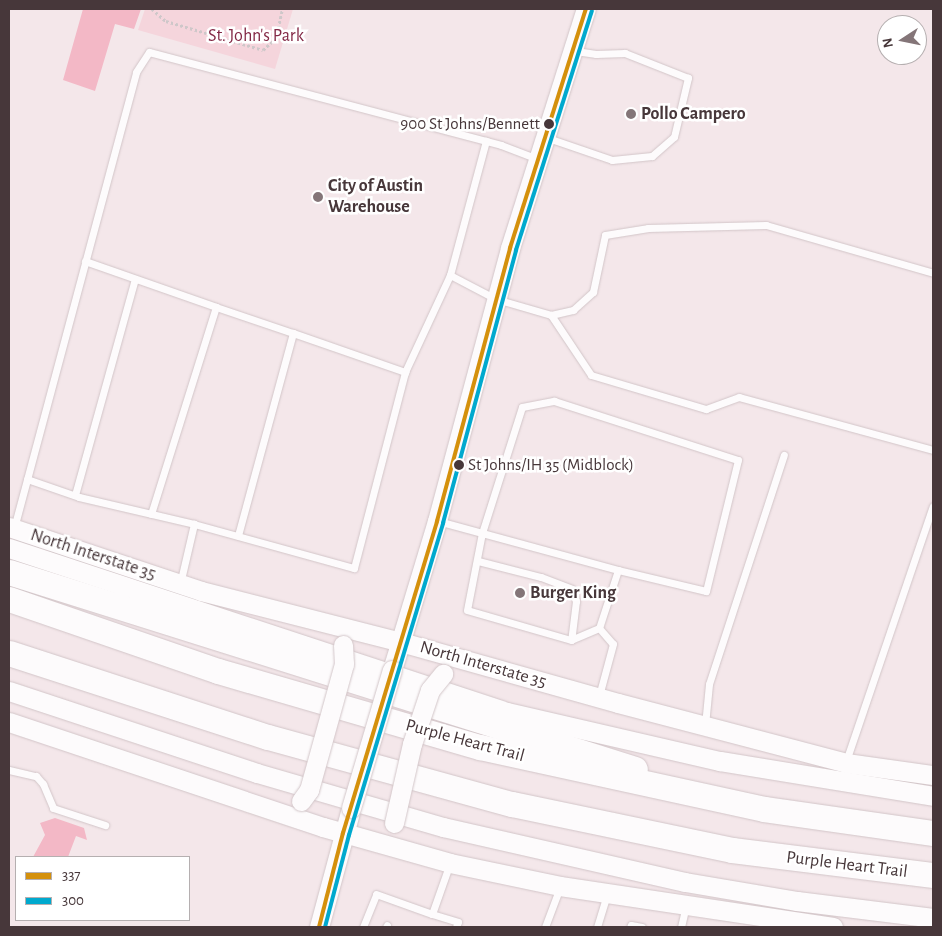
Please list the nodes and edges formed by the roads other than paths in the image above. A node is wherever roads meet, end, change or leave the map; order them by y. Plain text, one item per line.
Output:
1 (586, 9) edge
2 (572, 51) junction
3 (545, 137) junction
4 (486, 141) junction
5 (538, 159) junction
6 (85, 261) junction
7 (933, 273) edge
8 (450, 275) junction
9 (135, 278) junction
10 (496, 299) junction
11 (216, 307) junction
12 (551, 315) junction
13 (293, 333) junction
14 (405, 372) junction
15 (933, 450) edge
16 (784, 455) dead end
17 (27, 479) junction
18 (75, 495) junction
19 (933, 506) edge
20 (151, 514) junction
21 (437, 521) junction
22 (194, 524) junction
23 (12, 528) edge
24 (482, 534) junction
25 (238, 536) junction
26 (9, 548) edge
27 (478, 560) junction
28 (618, 570) junction
29 (9, 572) edge
30 (180, 584) junction
31 (9, 599) edge
32 (331, 625) junction
33 (599, 628) junction
34 (571, 640) junction
35 (401, 642) junction
36 (9, 653) edge
37 (475, 663) junction
38 (9, 691) edge
39 (599, 698) junction
40 (9, 722) edge
41 (705, 726) junction
42 (846, 763) junction
43 (9, 770) edge
44 (933, 775) edge
45 (682, 792) junction
46 (933, 796) edge
47 (274, 811) junction
48 (105, 825) dead end
49 (344, 833) junction
50 (933, 833) edge
51 (407, 848) junction
52 (450, 863) junction
53 (933, 875) edge
54 (560, 886) junction
55 (608, 893) junction
56 (409, 906) junction
57 (686, 906) junction
58 (423, 911) junction
59 (407, 913) dead end
60 (432, 914) junction
61 (441, 917) junction
62 (421, 918) dead end
63 (933, 918) edge
64 (438, 924) dead end
65 (319, 927) edge
66 (366, 927) edge
67 (456, 927) edge
68 (545, 927) edge
69 (596, 927) edge
70 (630, 927) edge
71 (642, 927) edge
72 (681, 927) edge
73 (833, 927) edge

1 - 2 main road
2 - 3 main road
2 - 3 lane
3 - 5 main road
4 - 5 lane
4 - 6 lane
4 - 8 lane
5 - 10 main road
6 - 9 lane
6 - 17 lane
7 - 12 lane
8 - 10 lane
8 - 14 lane
9 - 11 lane
9 - 18 lane
10 - 12 lane
10 - 21 main road
11 - 13 lane
11 - 20 lane
12 - 15 lane
13 - 14 lane
13 - 25 lane
14 - 25 lane
16 - 41 lane
17 - 18 lane
17 - 23 lane
18 - 20 lane
19 - 42 lane
20 - 22 lane
21 - 24 lane
21 - 35 main road
22 - 25 lane
22 - 30 lane
23 - 30 main road, North Interstate 35
24 - 27 lane
24 - 28 lane
24 - 28 lane
26 - 46 main road
27 - 34 lane
27 - 34 lane
28 - 33 lane
29 - 45 highway
30 - 32 main road, North Interstate 35
31 - 45 highway, Purple Heart Trail
32 - 35 main road, North Interstate 35
32 - 47 main road, bridge
33 - 34 lane
33 - 39 lane
35 - 37 main road, North Interstate 35
35 - 49 main road, bridge
36 - 53 highway, Purple Heart Trail
37 - 39 main road, North Interstate 35
37 - 51 main road, bridge
38 - 63 main road
39 - 41 main road, North Interstate 35
40 - 47 main road
41 - 42 main road, North Interstate 35
42 - 44 main road, North Interstate 35
43 - 48 lane
45 - 50 highway, Purple Heart Trail
47 - 49 main road
49 - 51 main road
49 - 65 main road
51 - 52 main road
52 - 54 main road
52 - 60 lane
54 - 55 main road
54 - 68 lane
55 - 57 main road
55 - 69 lane
56 - 58 lane
56 - 59 lane
56 - 66 lane
57 - 72 lane
57 - 73 main road
58 - 60 lane
58 - 62 lane
60 - 61 lane
61 - 64 lane
61 - 67 lane
70 - 71 lane

